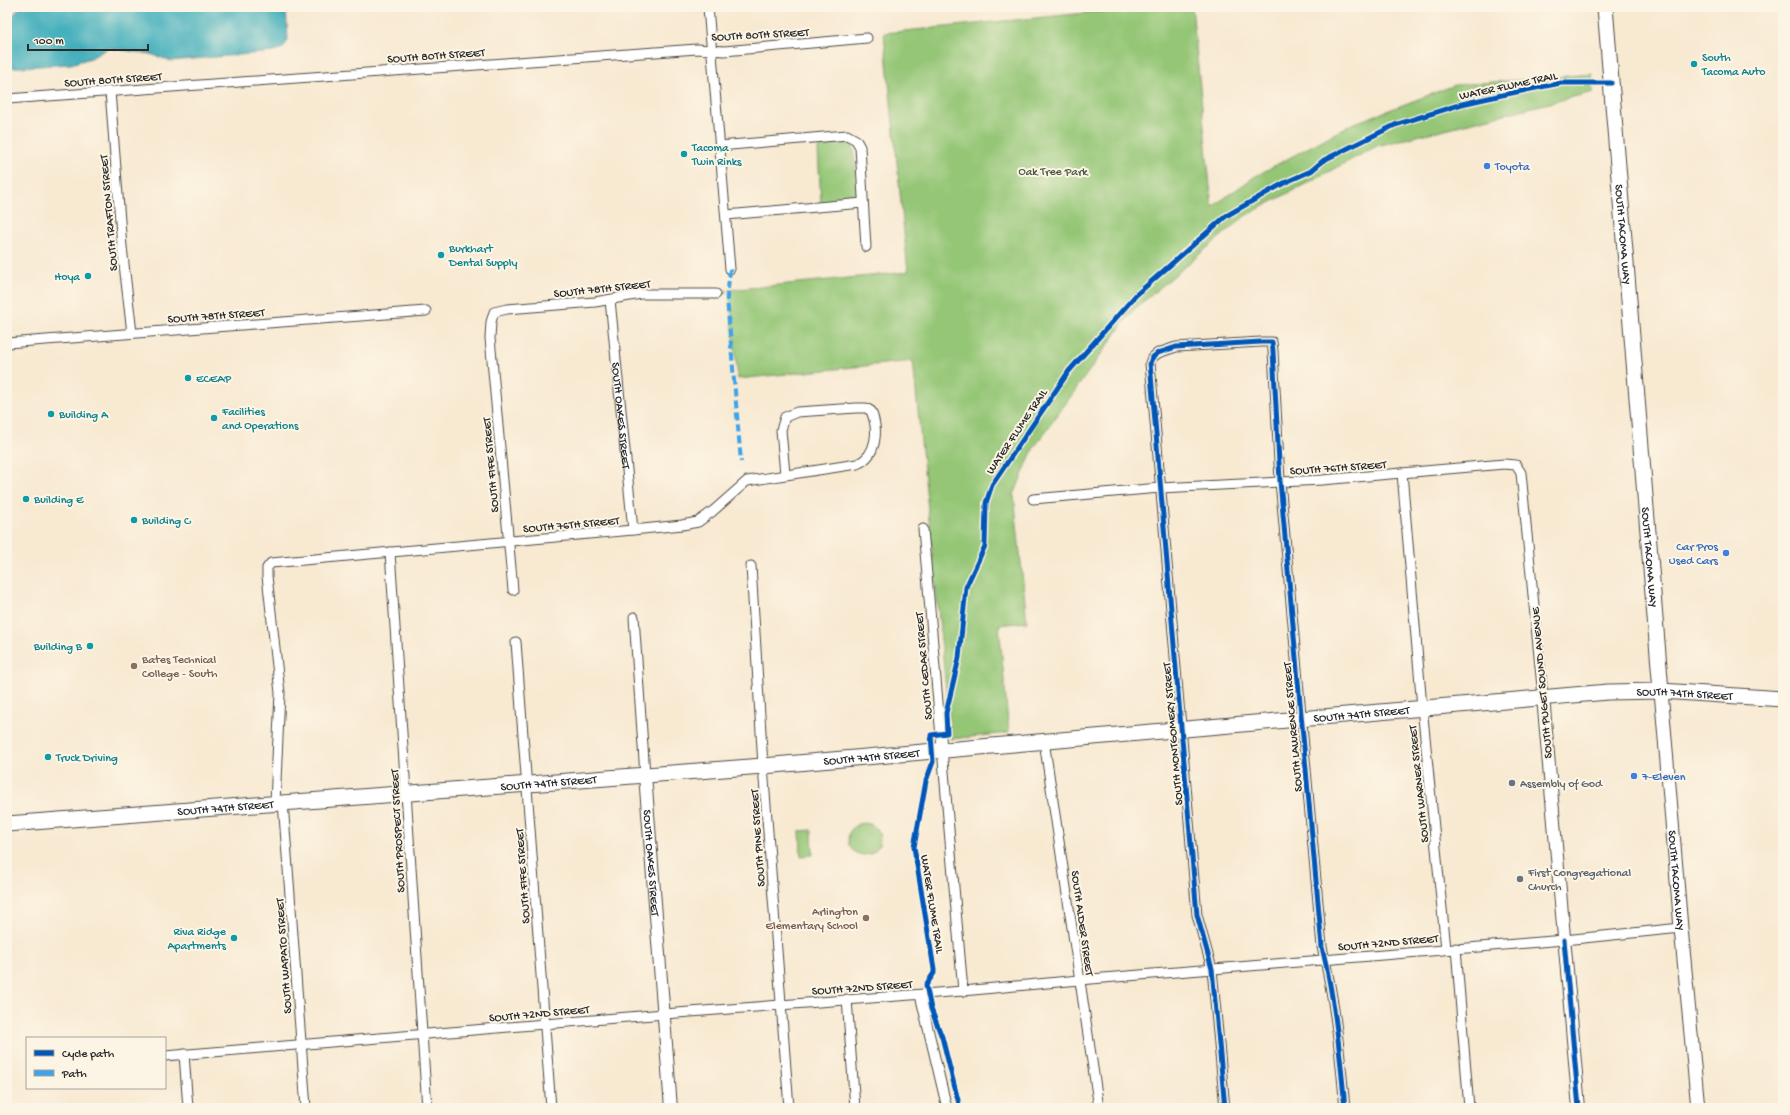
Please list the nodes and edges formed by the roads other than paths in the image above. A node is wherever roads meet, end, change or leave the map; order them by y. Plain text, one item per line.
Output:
1 (708, 7) edge
2 (1605, 7) edge
3 (867, 38) dead end
4 (712, 50) junction
5 (110, 91) junction
6 (7, 99) edge
7 (720, 146) junction
8 (862, 203) junction
9 (726, 216) junction
10 (866, 247) dead end
11 (730, 269) dead end
12 (716, 294) dead end
13 (610, 300) junction
14 (426, 311) dead end
15 (132, 333) junction
16 (490, 338) joint
17 (1272, 342) joint
18 (7, 343) edge
19 (1402, 473) junction
20 (1521, 473) joint
21 (785, 474) junction
22 (1280, 481) junction
23 (1160, 488) junction
24 (1033, 499) dead end
25 (923, 529) dead end
26 (633, 530) junction
27 (508, 542) junction
28 (390, 552) junction
29 (751, 566) dead end
30 (267, 568) joint
31 (513, 590) dead end
32 (634, 617) dead end
33 (516, 642) dead end
34 (1661, 691) junction
35 (1543, 697) junction
36 (1783, 699) edge
37 (1422, 707) junction
38 (1301, 718) junction
39 (1181, 728) junction
40 (1044, 741) junction
41 (942, 751) junction
42 (763, 766) junction
43 (645, 775) junction
44 (527, 784) junction
45 (407, 793) junction
46 (279, 802) junction
47 (7, 824) edge
48 (1681, 928) junction
49 (1564, 940) junction
50 (1456, 948) junction
51 (1446, 949) junction
52 (1325, 959) junction
53 (1212, 969) junction
54 (1079, 980) junction
55 (964, 991) junction
56 (920, 995) junction
57 (847, 999) junction
58 (781, 1005) junction
59 (664, 1014) junction
60 (545, 1024) junction
61 (421, 1035) junction
62 (302, 1045) junction
63 (184, 1054) junction
64 (166, 1056) edge
65 (188, 1108) edge
66 (306, 1108) edge
67 (427, 1108) edge
68 (551, 1108) edge
69 (671, 1108) edge
70 (789, 1108) edge
71 (855, 1108) edge
72 (947, 1108) edge
73 (1099, 1108) edge
74 (1225, 1108) edge
75 (1345, 1108) edge
76 (1469, 1108) edge
77 (1579, 1108) edge
78 (1698, 1108) edge

1 - 4 street
2 - 34 main road, SOUTH TACOMA WAY
3 - 4 street, SOUTH 80TH STREET
4 - 5 street, SOUTH 80TH STREET
4 - 7 street
5 - 6 street, SOUTH 80TH STREET
5 - 15 street, SOUTH TRAFTON STREET
7 - 8 street
7 - 9 street
8 - 9 street
8 - 10 street
9 - 11 street
12 - 13 street, SOUTH 78TH STREET
13 - 16 street, SOUTH 78TH STREET
13 - 26 street, SOUTH OAKES STREET
14 - 15 street, SOUTH 78TH STREET
15 - 18 street, SOUTH 78TH STREET
16 - 27 street, SOUTH FIFE STREET
17 - 22 street, SOUTH LAWRENCE STREET
17 - 23 street, SOUTH MONTGOMERY STREET
19 - 20 street, SOUTH 76TH STREET
19 - 22 street, SOUTH 76TH STREET
19 - 37 street, SOUTH WARNER STREET
20 - 35 street, SOUTH PUGET SOUND AVENUE
21 - 21 street, SOUTH 76TH STREET
21 - 26 street, SOUTH 76TH STREET
22 - 23 street, SOUTH 76TH STREET
22 - 38 street, SOUTH LAWRENCE STREET
23 - 24 street, SOUTH 76TH STREET
23 - 39 street, SOUTH MONTGOMERY STREET
25 - 41 street, SOUTH CEDAR STREET
26 - 27 street, SOUTH 76TH STREET
27 - 28 street, SOUTH 76TH STREET
27 - 31 street, SOUTH FIFE STREET
28 - 30 street, SOUTH 76TH STREET
28 - 45 street, SOUTH PROSPECT STREET
29 - 42 street, SOUTH PINE STREET
30 - 46 street, SOUTH WAPATO STREET
32 - 43 street, SOUTH OAKES STREET
33 - 44 street, SOUTH FIFE STREET
34 - 35 main road, SOUTH 74TH STREET
34 - 36 main road, SOUTH 74TH STREET
34 - 48 main road, SOUTH TACOMA WAY
35 - 37 main road, SOUTH 74TH STREET
35 - 49 street, SOUTH PUGET SOUND AVENUE
37 - 38 main road, SOUTH 74TH STREET
37 - 51 street, SOUTH WARNER STREET
38 - 39 main road, SOUTH 74TH STREET
38 - 52 street, SOUTH LAWRENCE STREET
39 - 40 main road, SOUTH 74TH STREET
39 - 53 street, SOUTH MONTGOMERY STREET
40 - 41 main road, SOUTH 74TH STREET
40 - 54 street, SOUTH ALDER STREET
41 - 42 main road, SOUTH 74TH STREET
41 - 55 street, SOUTH CEDAR STREET
42 - 43 main road, SOUTH 74TH STREET
42 - 58 street, SOUTH PINE STREET
43 - 44 main road, SOUTH 74TH STREET
43 - 59 street, SOUTH OAKES STREET
44 - 45 main road, SOUTH 74TH STREET
44 - 60 street, SOUTH FIFE STREET
45 - 46 main road, SOUTH 74TH STREET
45 - 61 street, SOUTH PROSPECT STREET
46 - 47 main road, SOUTH 74TH STREET
46 - 62 street, SOUTH WAPATO STREET
48 - 49 street, SOUTH 72ND STREET
48 - 78 main road, SOUTH TACOMA WAY
49 - 50 street, SOUTH 72ND STREET
49 - 77 street, SOUTH PUGET SOUND AVENUE
50 - 51 street, SOUTH 72ND STREET
50 - 76 street
51 - 52 street, SOUTH 72ND STREET
52 - 53 street, SOUTH 72ND STREET
52 - 75 street, SOUTH LAWRENCE STREET
53 - 54 street, SOUTH 72ND STREET
53 - 74 street, SOUTH MONTGOMERY STREET
54 - 55 street, SOUTH 72ND STREET
54 - 73 street, SOUTH ALDER STREET
55 - 56 street, SOUTH 72ND STREET
56 - 57 street, SOUTH 72ND STREET
56 - 72 street
57 - 58 street, SOUTH 72ND STREET
57 - 71 street
58 - 59 street, SOUTH 72ND STREET
58 - 70 street, SOUTH PINE STREET
59 - 60 street, SOUTH 72ND STREET
59 - 69 street, SOUTH OAKES STREET
60 - 61 street, SOUTH 72ND STREET
60 - 68 street, SOUTH FIFE STREET
61 - 62 street, SOUTH 72ND STREET
61 - 67 street, SOUTH PROSPECT STREET
62 - 63 street, SOUTH 72ND STREET
62 - 66 street, SOUTH WAPATO STREET
63 - 64 street, SOUTH 72ND STREET
63 - 65 street

